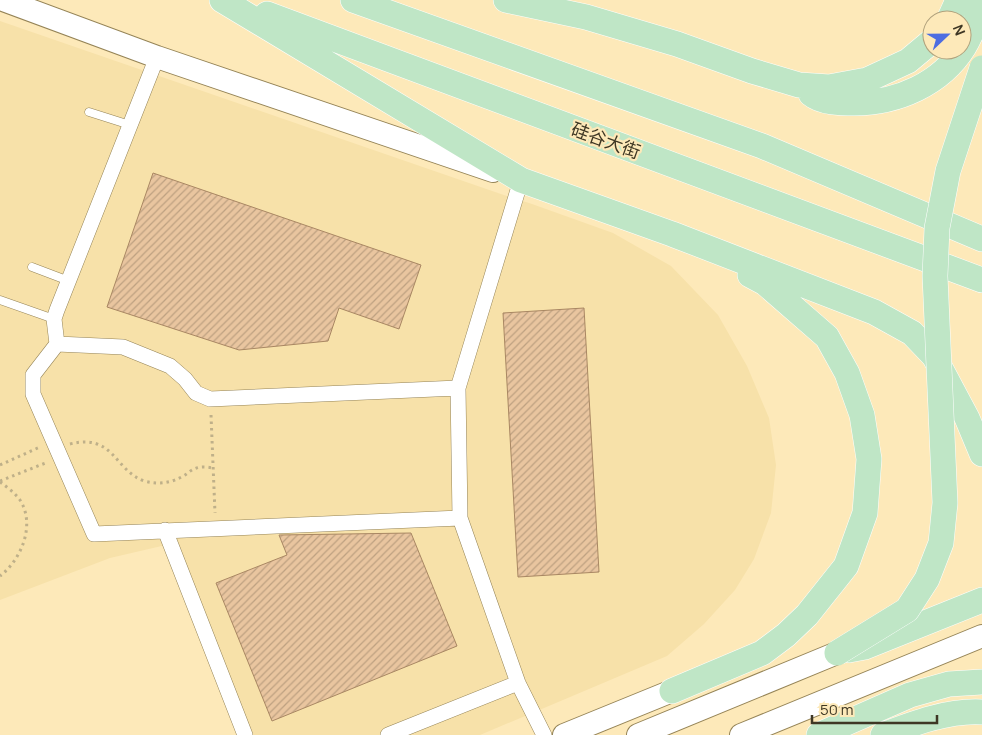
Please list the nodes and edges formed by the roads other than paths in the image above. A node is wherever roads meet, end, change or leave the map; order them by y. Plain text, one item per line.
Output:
1 (3, 0) edge
2 (222, 0) edge
3 (230, 0) edge
4 (353, 0) edge
5 (506, 0) edge
6 (982, 4) edge
7 (922, 49) edge
8 (157, 57) junction
9 (982, 68) edge
10 (799, 85) junction
11 (89, 112) dead end
12 (130, 125) junction
13 (521, 180) junction
14 (672, 234) junction
15 (982, 239) edge
16 (32, 267) dead end
17 (982, 280) edge
18 (69, 281) junction
19 (0, 300) edge
20 (54, 319) junction
21 (57, 344) junction
22 (458, 388) junction
23 (982, 454) edge
24 (460, 518) junction
25 (165, 530) junction
26 (982, 600) edge
27 (982, 636) edge
28 (837, 653) junction
29 (982, 682) edge
30 (518, 683) junction
31 (672, 691) joint
32 (982, 712) edge
33 (245, 735) edge
34 (388, 735) edge
35 (544, 735) edge
36 (564, 735) edge
37 (638, 735) edge
38 (741, 735) edge
39 (819, 735) edge
40 (883, 735) edge

1 - 8 main road
2 - 13 main road
3 - 17 main road, 硅谷大街
4 - 15 main road
5 - 10 main road
6 - 10 main road
7 - 10 main road
8 - 12 street
8 - 13 main road
9 - 28 main road, bridge
11 - 12 lane
12 - 18 street
13 - 14 main road
13 - 22 street
14 - 23 main road
14 - 31 main road
16 - 18 lane
18 - 20 street
19 - 20 lane
20 - 21 street
21 - 22 street
21 - 25 street
22 - 24 street
24 - 25 street
24 - 30 street
25 - 33 street
26 - 28 main road
27 - 38 main road
28 - 37 main road
29 - 39 main road
30 - 34 street
30 - 35 street
31 - 36 main road
32 - 40 main road

